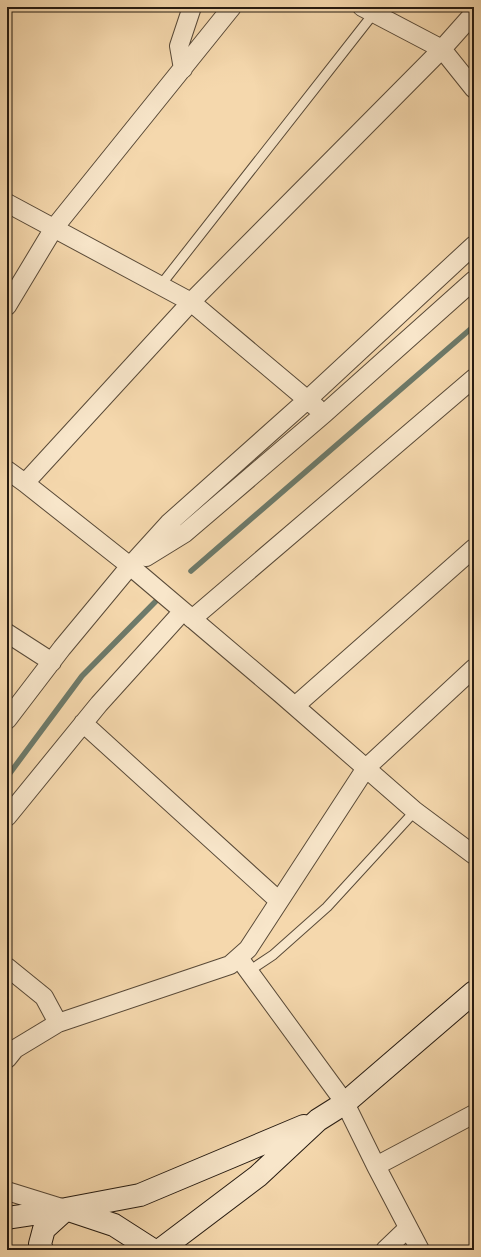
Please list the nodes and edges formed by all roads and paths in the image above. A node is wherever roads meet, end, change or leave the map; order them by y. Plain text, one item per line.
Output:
1 (192, 7) edge
2 (232, 7) edge
3 (368, 10) edge
4 (474, 13) edge
5 (442, 49) junction
6 (182, 69) junction
7 (474, 89) edge
8 (7, 203) edge
9 (54, 228) junction
10 (474, 245) edge
11 (474, 280) edge
12 (160, 286) junction
13 (191, 302) junction
14 (7, 306) edge
15 (474, 378) edge
16 (308, 400) junction
17 (324, 414) junction
18 (7, 470) edge
19 (25, 483) junction
20 (474, 548) edge
21 (130, 566) junction
22 (188, 615) junction
23 (7, 633) edge
24 (52, 662) junction
25 (474, 668) edge
26 (295, 706) junction
27 (7, 720) edge
28 (83, 723) junction
29 (366, 768) junction
30 (415, 811) junction
31 (7, 817) edge
32 (474, 855) edge
33 (279, 901) junction
34 (244, 964) junction
35 (7, 967) edge
36 (474, 992) edge
37 (58, 1023) junction
38 (7, 1059) edge
39 (345, 1102) junction
40 (474, 1114) edge
41 (318, 1120) junction
42 (376, 1166) junction
43 (7, 1191) edge
44 (66, 1209) junction
45 (7, 1218) edge
46 (408, 1228) junction
47 (42, 1250) edge
48 (153, 1250) edge
49 (160, 1250) edge
50 (385, 1250) edge
51 (420, 1250) edge

1 - 6 street
2 - 6 street
3 - 5 street
3 - 12 lane
4 - 5 street
5 - 7 street
5 - 13 street
6 - 9 street
8 - 9 street
9 - 12 street
9 - 14 street
10 - 16 street
11 - 17 street
12 - 13 street
13 - 16 street
13 - 19 street
15 - 22 street
16 - 17 street
16 - 21 street
17 - 21 street
18 - 19 street
19 - 21 street
20 - 26 street
21 - 22 street
21 - 24 street
22 - 26 street
22 - 28 street
23 - 24 street
24 - 27 street
25 - 29 street
26 - 29 street
28 - 31 street
28 - 33 street
29 - 30 street
29 - 33 street
30 - 32 street
30 - 34 lane
33 - 34 street
34 - 37 street
34 - 39 street
35 - 37 street
36 - 39 street
37 - 38 street
39 - 41 street
39 - 42 street
40 - 42 street
41 - 44 street
41 - 49 street
42 - 46 street
43 - 44 street
44 - 45 street
44 - 47 street
44 - 48 street
46 - 50 street
46 - 51 street

